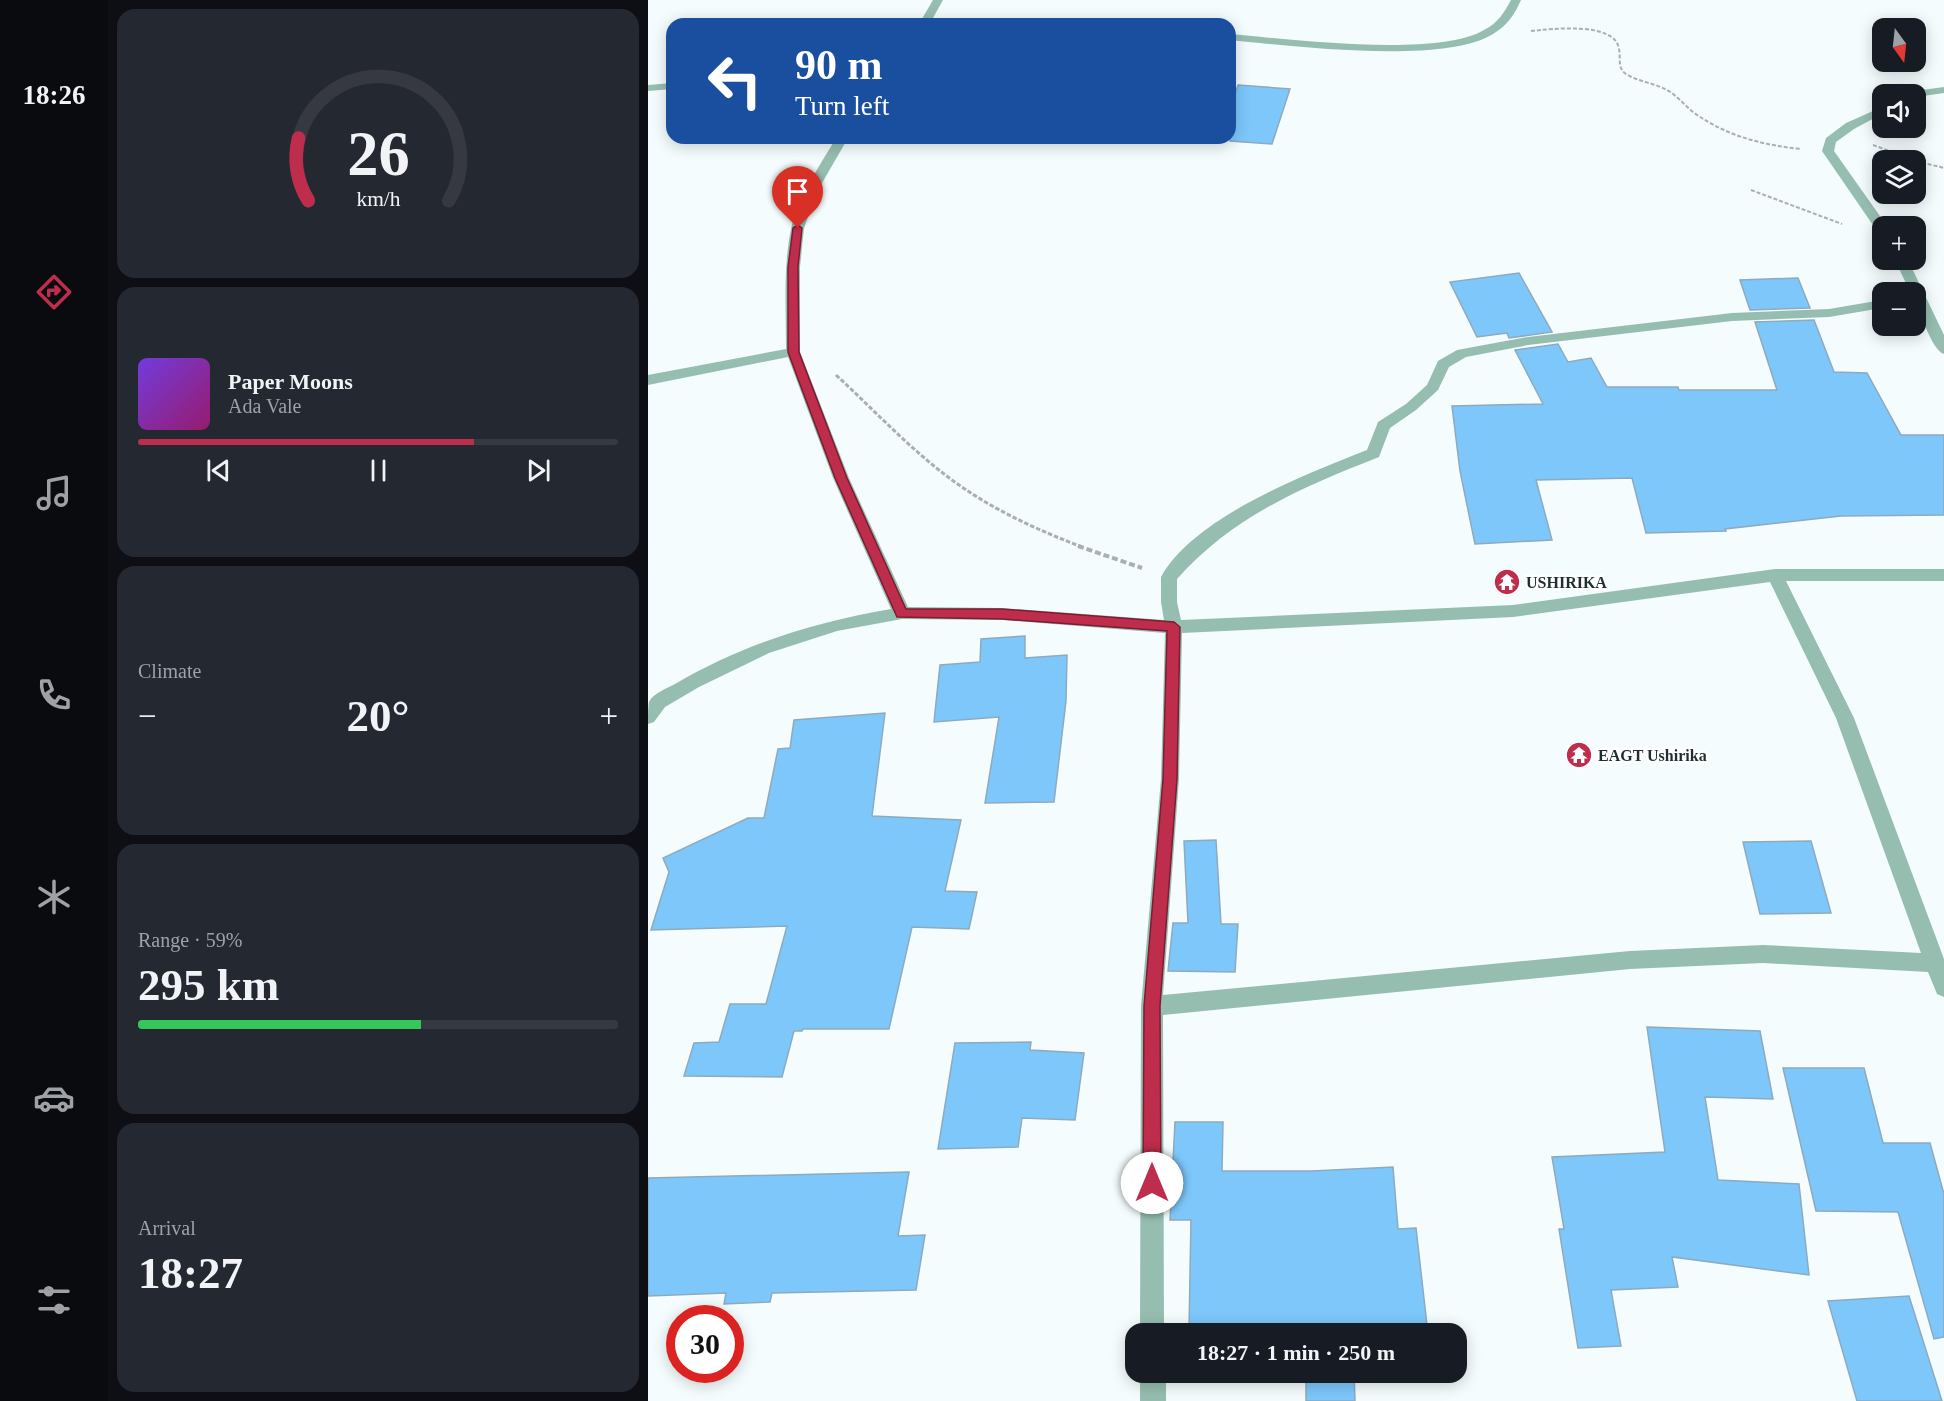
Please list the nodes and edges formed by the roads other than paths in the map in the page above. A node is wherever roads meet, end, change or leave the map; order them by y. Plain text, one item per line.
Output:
1 (938, 0) edge
2 (1516, 0) edge
3 (927, 18) edge
4 (1236, 37) edge
5 (666, 86) edge
6 (648, 88) edge
7 (1944, 90) edge
8 (1926, 92) edge
9 (1872, 115) edge
10 (839, 144) edge
11 (1874, 216) edge
12 (1872, 306) edge
13 (1926, 314) edge
14 (1944, 350) edge
15 (793, 352) junction
16 (648, 380) edge
17 (1775, 575) junction
18 (1944, 575) edge
19 (902, 614) junction
20 (1174, 627) junction
21 (648, 717) edge
22 (1933, 963) junction
23 (1944, 987) edge
24 (1152, 1006) junction
25 (1152, 1323) edge
26 (1153, 1383) edge
27 (1153, 1401) edge

1 - 3 street
2 - 4 street
5 - 6 street
7 - 8 street
9 - 11 street
10 - 15 street
12 - 20 street
13 - 14 street
15 - 16 street
15 - 19 street
17 - 18 street
17 - 20 street
17 - 22 street
19 - 20 street
19 - 21 street
20 - 24 street
22 - 23 street
22 - 24 street
24 - 25 street
26 - 27 street

